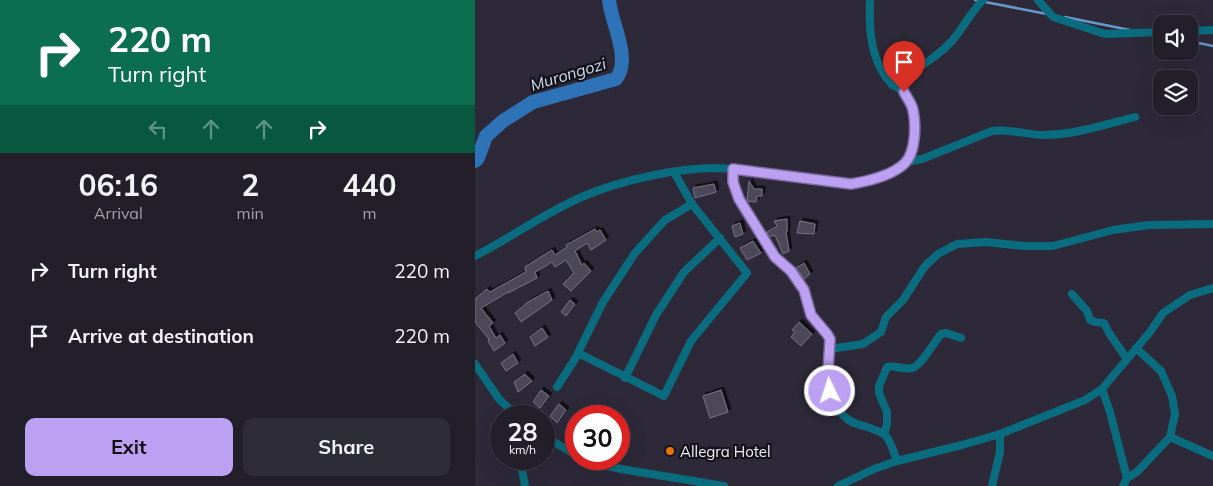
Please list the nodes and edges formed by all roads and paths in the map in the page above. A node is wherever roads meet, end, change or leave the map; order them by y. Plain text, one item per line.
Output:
1 (870, 0) edge
2 (983, 0) edge
3 (1038, 0) edge
4 (1198, 30) edge
5 (1213, 30) edge
6 (1153, 32) edge
7 (892, 85) junction
8 (1135, 117) dead end
9 (906, 162) junction
10 (733, 169) junction
11 (673, 172) junction
12 (692, 204) junction
13 (1213, 224) edge
14 (720, 238) junction
15 (475, 256) edge
16 (1213, 288) edge
17 (1072, 294) dead end
18 (961, 338) dead end
19 (1136, 348) junction
20 (830, 349) junction
21 (578, 354) junction
22 (1127, 359) junction
23 (475, 364) edge
24 (625, 378) junction
25 (557, 386) dead end
26 (1102, 389) junction
27 (505, 405) edge
28 (883, 434) junction
29 (999, 434) junction
30 (1170, 437) junction
31 (1213, 456) edge
32 (897, 461) junction
33 (522, 470) edge
34 (625, 470) edge
35 (674, 482) edge
36 (1125, 482) edge
37 (525, 486) edge
38 (724, 486) edge
39 (838, 486) edge
40 (992, 486) edge

1 - 7 street
2 - 7 street
3 - 6 street
4 - 5 street
7 - 9 street
8 - 9 street
9 - 10 street
10 - 11 street
10 - 20 street
11 - 12 street
11 - 15 street
12 - 14 street
12 - 21 street
13 - 20 street
14 - 24 street
14 - 24 street
16 - 19 street
17 - 22 street
18 - 28 street
19 - 22 street
19 - 30 street
20 - 28 street
21 - 24 street
21 - 25 street
22 - 26 street
23 - 27 street
26 - 29 street
26 - 36 street
28 - 32 street
29 - 32 street
29 - 40 street
30 - 31 street
30 - 36 street
32 - 39 street
33 - 37 street
34 - 35 street
35 - 38 street

